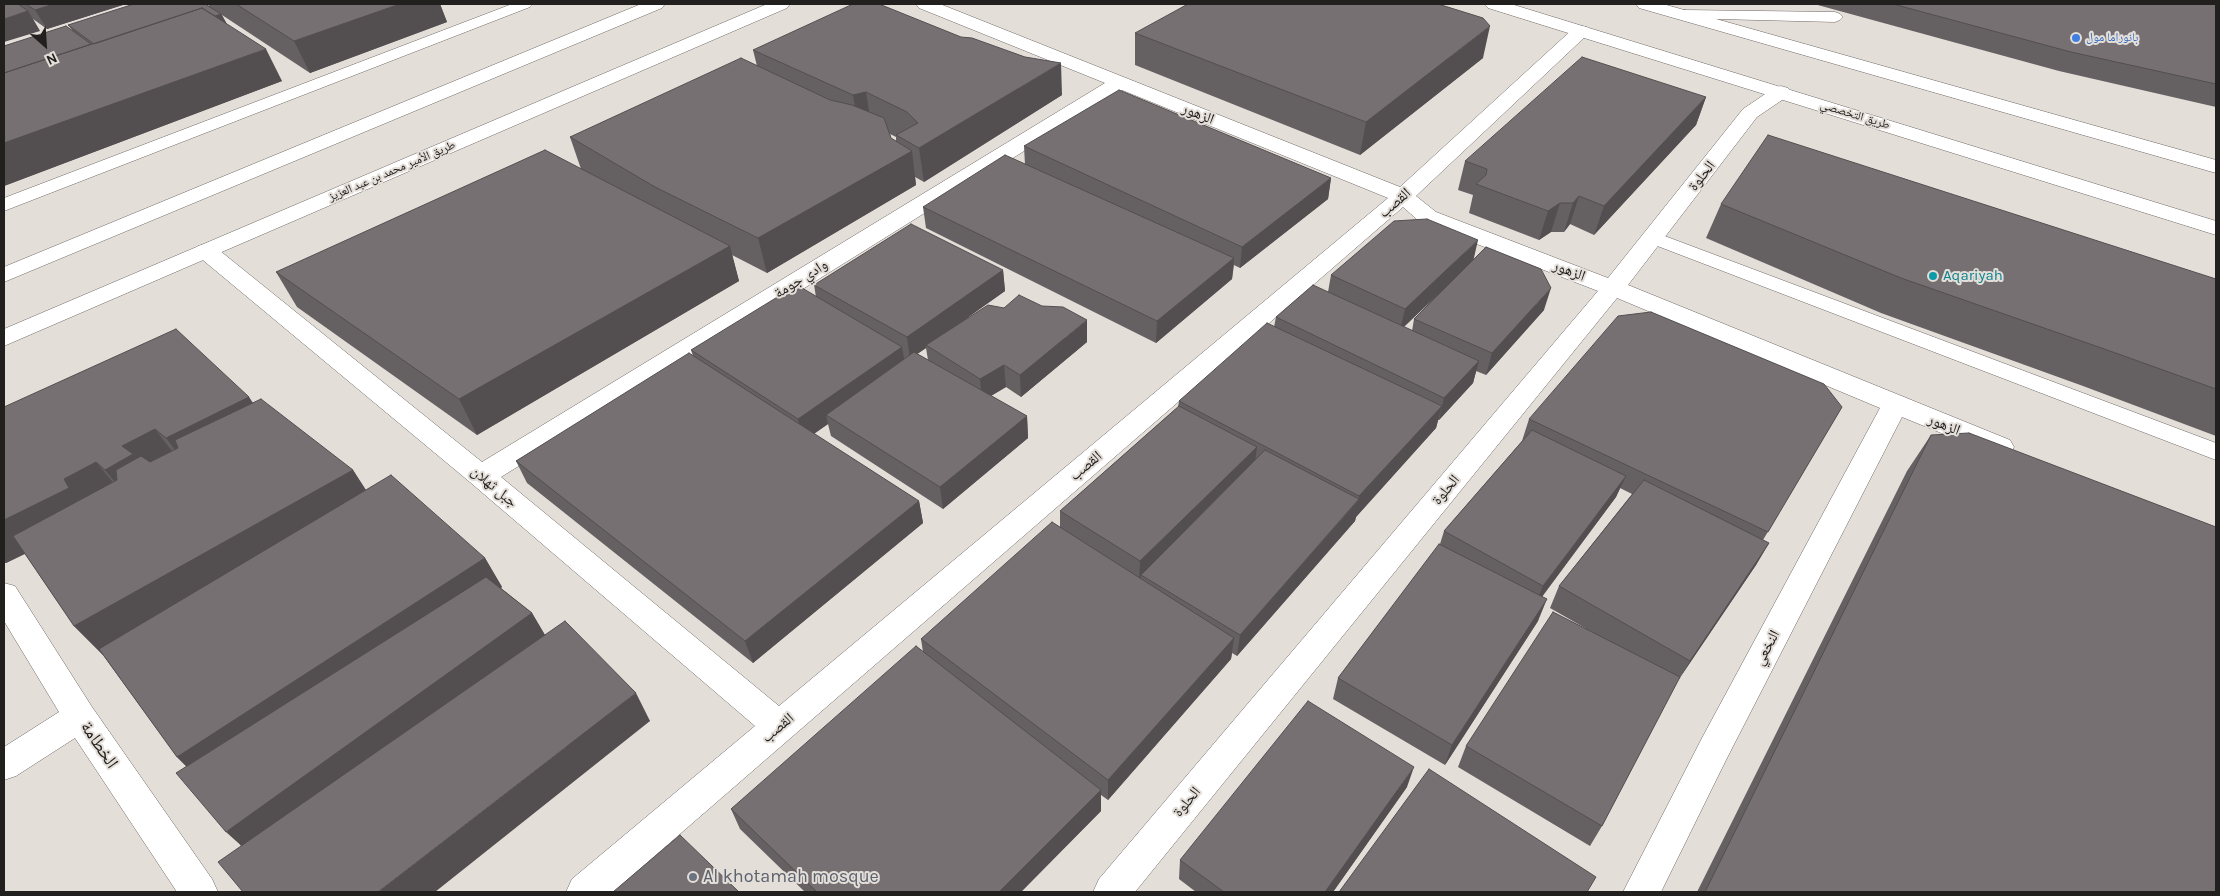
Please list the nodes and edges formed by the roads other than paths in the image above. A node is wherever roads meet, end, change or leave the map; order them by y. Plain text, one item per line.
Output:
1 (525, 4) edge
2 (656, 4) edge
3 (781, 4) edge
4 (926, 4) edge
5 (1494, 4) edge
6 (1645, 4) edge
7 (1684, 15) junction
8 (1835, 17) dead end
9 (1581, 31) junction
10 (1121, 82) junction
11 (1781, 92) junction
12 (2216, 166) edge
13 (1403, 196) junction
14 (4, 205) edge
15 (2216, 228) edge
16 (1654, 238) junction
17 (206, 251) junction
18 (4, 275) edge
19 (1613, 288) junction
20 (4, 338) edge
21 (1895, 405) junction
22 (2216, 452) edge
23 (2023, 457) edge
24 (481, 476) junction
25 (4, 595) edge
26 (80, 717) junction
27 (780, 727) junction
28 (4, 765) edge
29 (200, 892) edge
30 (585, 892) edge
31 (1112, 892) edge
32 (1642, 892) edge

1 - 14 lane
2 - 18 street
3 - 17 street, طريق الأمير محمد بن عبد العزيز
4 - 10 street, الزهور
5 - 9 street, طريق التخصصي
6 - 7 street
7 - 8 lane
7 - 12 street
9 - 11 street, طريق التخصصي
9 - 13 street, القصب
10 - 13 street, الزهور
10 - 24 street, وادي جومة
11 - 15 street, طريق التخصصي
11 - 16 street, الحلوة
13 - 19 street, الزهور
13 - 27 street, القصب
16 - 19 street, الحلوة
16 - 22 lane
17 - 20 street, طريق الأمير محمد بن عبد العزيز
17 - 24 street, جبل ثهلان
19 - 21 street, الزهور
19 - 31 street, الحلوة
21 - 23 street, الزهور
21 - 32 street, النخعي
24 - 27 street, جبل ثهلان
25 - 26 street, الخطامة
26 - 28 street
26 - 29 street, الخطامة
27 - 30 street, القصب

